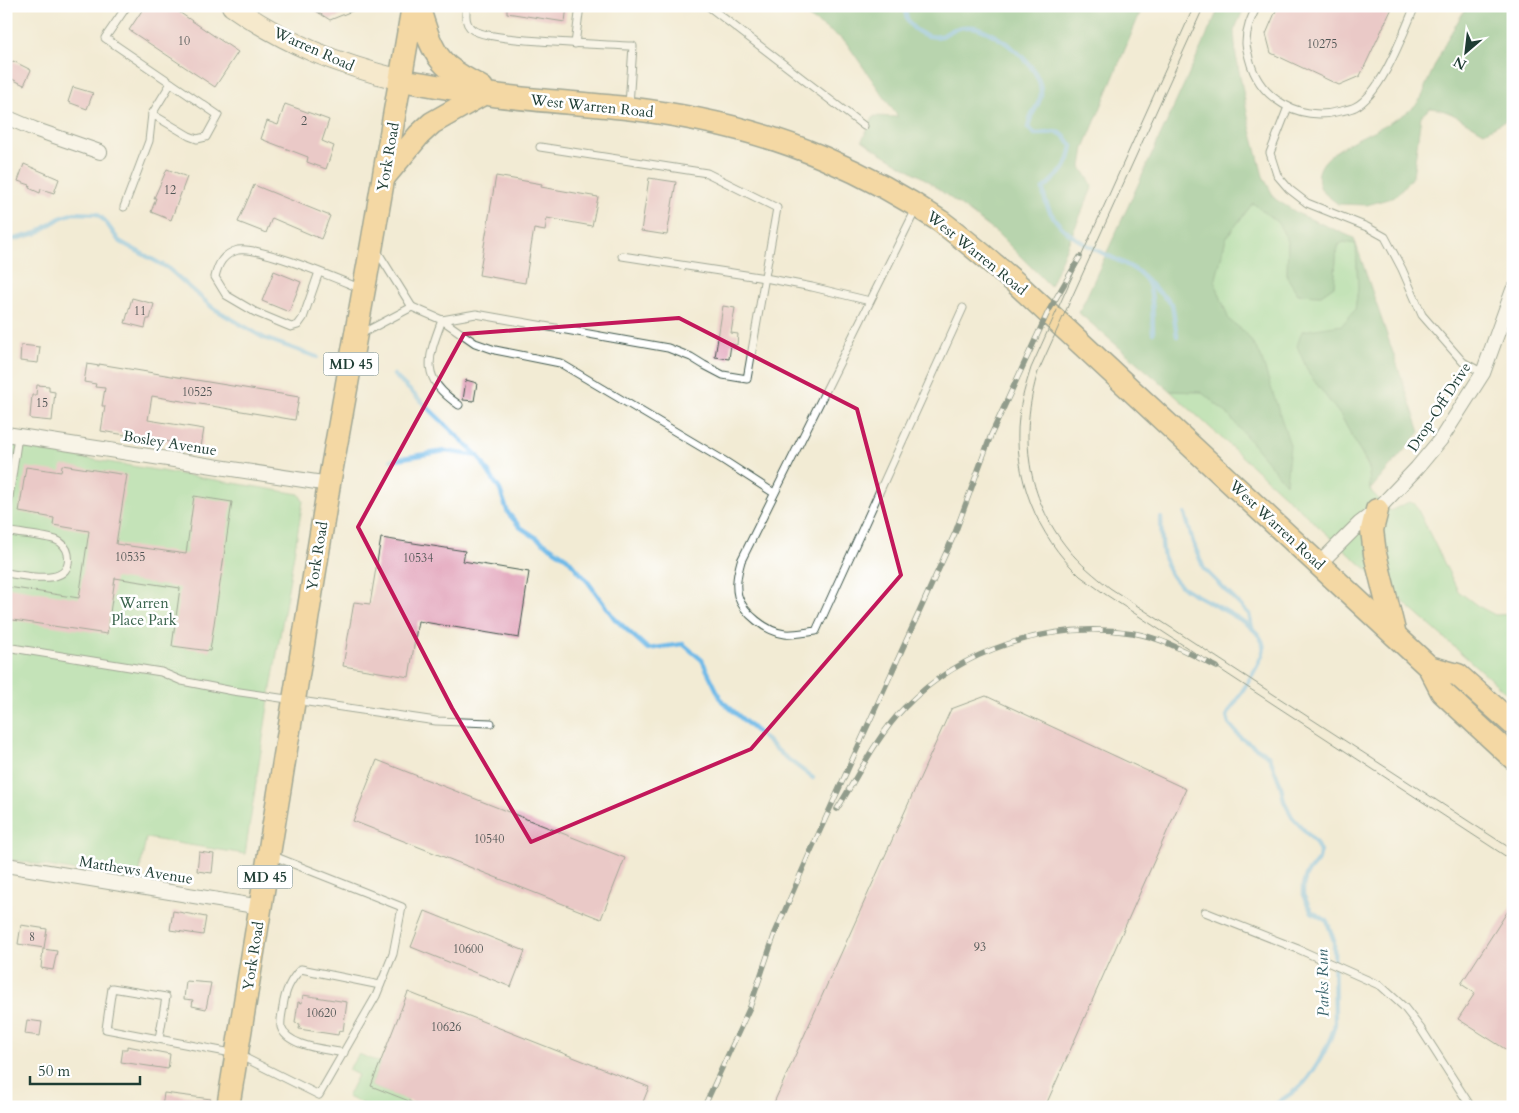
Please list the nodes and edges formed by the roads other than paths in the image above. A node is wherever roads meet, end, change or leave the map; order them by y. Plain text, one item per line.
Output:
1 (126, 6) edge
2 (413, 6) edge
3 (418, 6) edge
4 (467, 6) edge
5 (580, 6) edge
6 (708, 6) edge
7 (1256, 6) edge
8 (1415, 6) edge
9 (241, 9) edge
10 (575, 44) junction
11 (401, 80) junction
12 (171, 83) junction
13 (489, 95) junction
14 (1288, 107) junction
15 (629, 108) junction
16 (152, 114) junction
17 (6, 117) edge
18 (864, 126) dead end
19 (540, 147) dead end
20 (100, 152) dead end
21 (384, 177) junction
22 (917, 206) junction
23 (124, 207) dead end
24 (372, 244) junction
25 (622, 256) dead end
26 (318, 272) junction
27 (765, 278) junction
28 (364, 290) junction
29 (1513, 290) edge
30 (870, 301) junction
31 (412, 307) junction
32 (963, 308) dead end
33 (442, 320) junction
34 (356, 336) junction
35 (1483, 373) junction
36 (459, 405) dead end
37 (12, 435) edge
38 (329, 484) junction
39 (774, 493) junction
40 (1377, 510) junction
41 (6, 518) edge
42 (6, 531) edge
43 (1319, 564) junction
44 (6, 573) edge
45 (1395, 635) junction
46 (6, 648) edge
47 (1429, 667) junction
48 (293, 700) junction
49 (492, 723) dead end
50 (1513, 724) edge
51 (1513, 758) edge
52 (268, 854) junction
53 (6, 866) edge
54 (261, 906) junction
55 (1205, 912) dead end
56 (380, 986) junction
57 (160, 1039) junction
58 (344, 1053) junction
59 (236, 1054) junction
60 (228, 1107) edge
61 (1471, 1107) edge

1 - 12 lane
2 - 11 main road, York Road / MD 45
3 - 13 main road
4 - 10 lane
5 - 10 lane
6 - 18 lane
7 - 14 lane
8 - 14 lane
9 - 11 street, Warren Road
10 - 15 lane
11 - 13 main road, West Warren Road
11 - 21 main road, York Road / MD 45
12 - 16 lane
12 - 16 lane
13 - 15 main road, West Warren Road
13 - 21 main road
14 - 35 lane
15 - 22 main road, West Warren Road
16 - 23 lane
17 - 20 street
19 - 27 lane
21 - 24 main road, York Road / MD 45
22 - 30 lane
22 - 43 main road, West Warren Road
24 - 28 main road, York Road / MD 45
24 - 31 lane
25 - 27 lane
26 - 26 lane
26 - 28 lane
27 - 30 lane
27 - 33 lane
28 - 34 main road, York Road / MD 45
29 - 35 street, Drop-Off Drive
30 - 39 lane
31 - 33 lane
31 - 34 lane
32 - 39 lane
33 - 36 lane
33 - 39 lane
34 - 38 main road, York Road / MD 45
35 - 40 street, Drop-Off Drive
37 - 38 street, Bosley Avenue
37 - 41 lane
38 - 48 main road, York Road / MD 45
40 - 43 street, Drop-Off Drive
40 - 45 main road
42 - 44 lane
43 - 45 main road, West Warren Road
45 - 47 main road, West Warren Road
46 - 48 lane
47 - 50 main road, West Warren Road
47 - 51 main road, West Warren Road
48 - 49 lane
48 - 52 main road, York Road / MD 45
52 - 54 main road, York Road / MD 45
52 - 56 lane
53 - 54 street, Matthews Avenue
54 - 59 main road, York Road / MD 45
55 - 61 lane
56 - 58 lane
56 - 58 lane
57 - 57 lane
57 - 59 lane
58 - 59 lane
59 - 60 main road, York Road / MD 45

